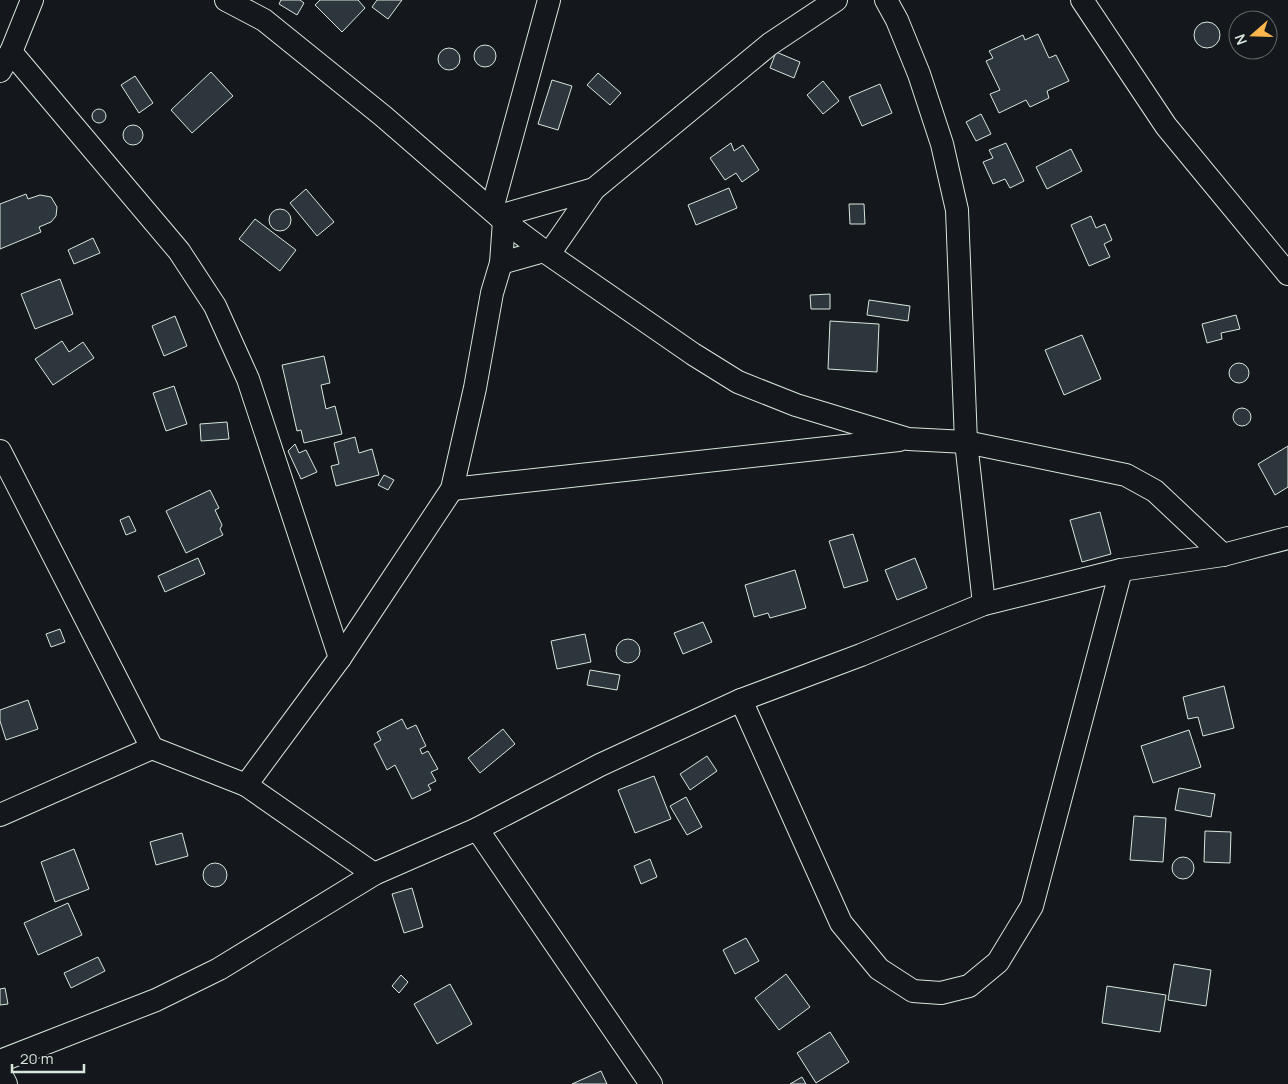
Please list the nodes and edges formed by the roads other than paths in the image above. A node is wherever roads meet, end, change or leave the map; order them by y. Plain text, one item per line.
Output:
1 (32, 0) edge
2 (226, 0) edge
3 (549, 0) edge
4 (836, 0) edge
5 (886, 0) edge
6 (1082, 0) edge
7 (6, 61) edge
8 (594, 188) junction
9 (498, 215) junction
10 (546, 253) junction
11 (501, 264) junction
12 (1288, 274) edge
13 (908, 439) junction
14 (966, 442) junction
15 (0, 451) edge
16 (452, 489) junction
17 (1288, 538) edge
18 (1223, 555) junction
19 (1121, 570) junction
20 (984, 604) junction
21 (340, 658) junction
22 (741, 700) junction
23 (152, 748) junction
24 (246, 784) junction
25 (0, 816) edge
26 (477, 829) junction
27 (374, 874) junction
28 (0, 1061) edge
29 (0, 1072) edge
30 (6, 1084) edge
31 (651, 1084) edge

1 - 7 street
2 - 9 street
3 - 9 street
4 - 8 street
5 - 14 street
6 - 12 street
7 - 21 street
8 - 9 street
8 - 10 street
9 - 10 street
9 - 11 street
10 - 11 street
10 - 13 street
11 - 16 street
13 - 14 street
13 - 16 street
14 - 18 street
14 - 20 street
15 - 23 street
16 - 21 street
17 - 18 street
18 - 19 street
19 - 20 street
19 - 22 street
20 - 22 street
21 - 24 street
22 - 26 street
23 - 24 street
23 - 25 street
24 - 27 street
26 - 27 street
26 - 31 street
27 - 28 street
29 - 30 street

